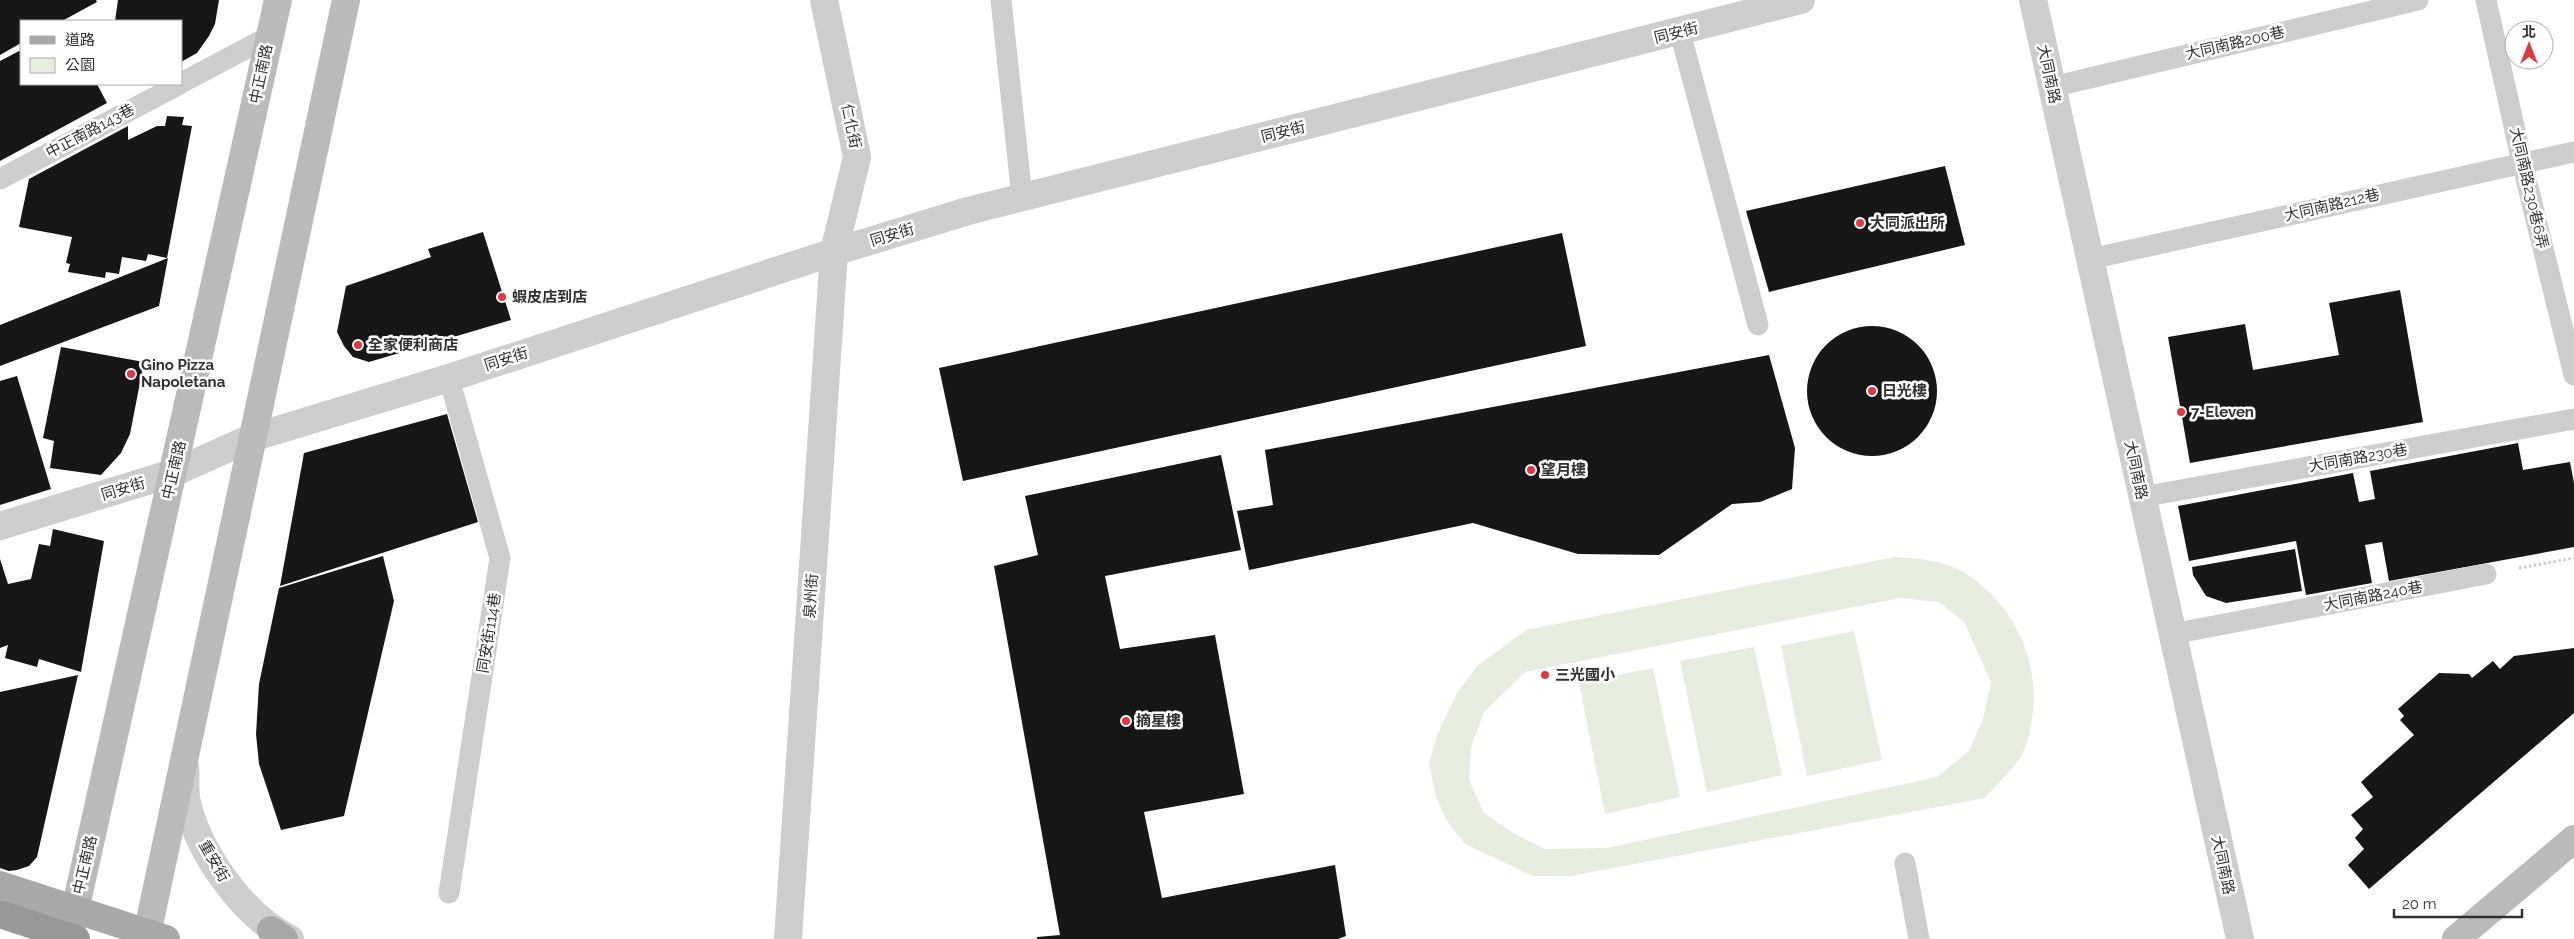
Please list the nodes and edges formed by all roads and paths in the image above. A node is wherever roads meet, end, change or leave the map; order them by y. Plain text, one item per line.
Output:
1 (278, 0) edge
2 (346, 0) edge
3 (824, 0) edge
4 (1001, 0) edge
5 (1800, 0) edge
6 (2033, 0) edge
7 (2418, 0) edge
8 (2486, 0) edge
9 (1680, 32) junction
10 (270, 36) junction
11 (182, 82) edge
12 (177, 85) edge
13 (2052, 87) junction
14 (2574, 152) edge
15 (2522, 162) junction
16 (0, 179) edge
17 (1022, 198) junction
18 (834, 252) junction
19 (2090, 259) junction
20 (1758, 325) dead end
21 (2574, 376) edge
22 (449, 378) junction
23 (2574, 419) edge
24 (252, 438) junction
25 (174, 473) junction
26 (2142, 497) junction
27 (0, 526) edge
28 (2574, 558) edge
29 (2486, 574) joint
30 (2172, 634) junction
31 (185, 756) junction
32 (2574, 839) edge
33 (1905, 863) dead end
34 (0, 885) edge
35 (449, 893) dead end
36 (75, 910) junction
37 (0, 914) edge
38 (282, 936) edge
39 (153, 937) edge
40 (68, 939) edge
41 (76, 939) edge
42 (788, 939) edge
43 (1919, 939) edge
44 (2240, 939) edge
45 (2456, 939) edge

1 - 10 main road, 中正南路
2 - 24 main road
3 - 18 street, 仁化街
4 - 17 lane
5 - 9 street, 同安街
6 - 13 street, 大同南路
7 - 13 lane, 大同南路200巷
8 - 15 lane, 大同南路230巷6弄
9 - 17 street, 同安街
9 - 20 lane
10 - 11 lane, 中正南路143巷
10 - 25 main road, 中正南路
12 - 16 lane, 中正南路143巷
13 - 19 street, 大同南路
14 - 15 lane, 大同南路212巷
15 - 19 lane, 大同南路212巷
15 - 21 lane, 大同南路230巷6弄
17 - 18 street, 同安街
18 - 22 street, 同安街
18 - 42 street, 泉州街
19 - 26 street, 大同南路
22 - 24 street, 同安街
22 - 35 lane, 同安街114巷
23 - 26 lane, 大同南路230巷
24 - 25 street, 同安街
24 - 31 main road
25 - 27 street, 同安街
25 - 36 main road, 中正南路
26 - 30 street, 大同南路
28 - 29 path
29 - 30 lane, 大同南路240巷
30 - 44 street, 大同南路
31 - 38 street, 重安街
31 - 39 main road
32 - 45 main road
33 - 43 lane
34 - 36 main road
36 - 39 main road
36 - 40 main road, 中正南路
37 - 41 highway

